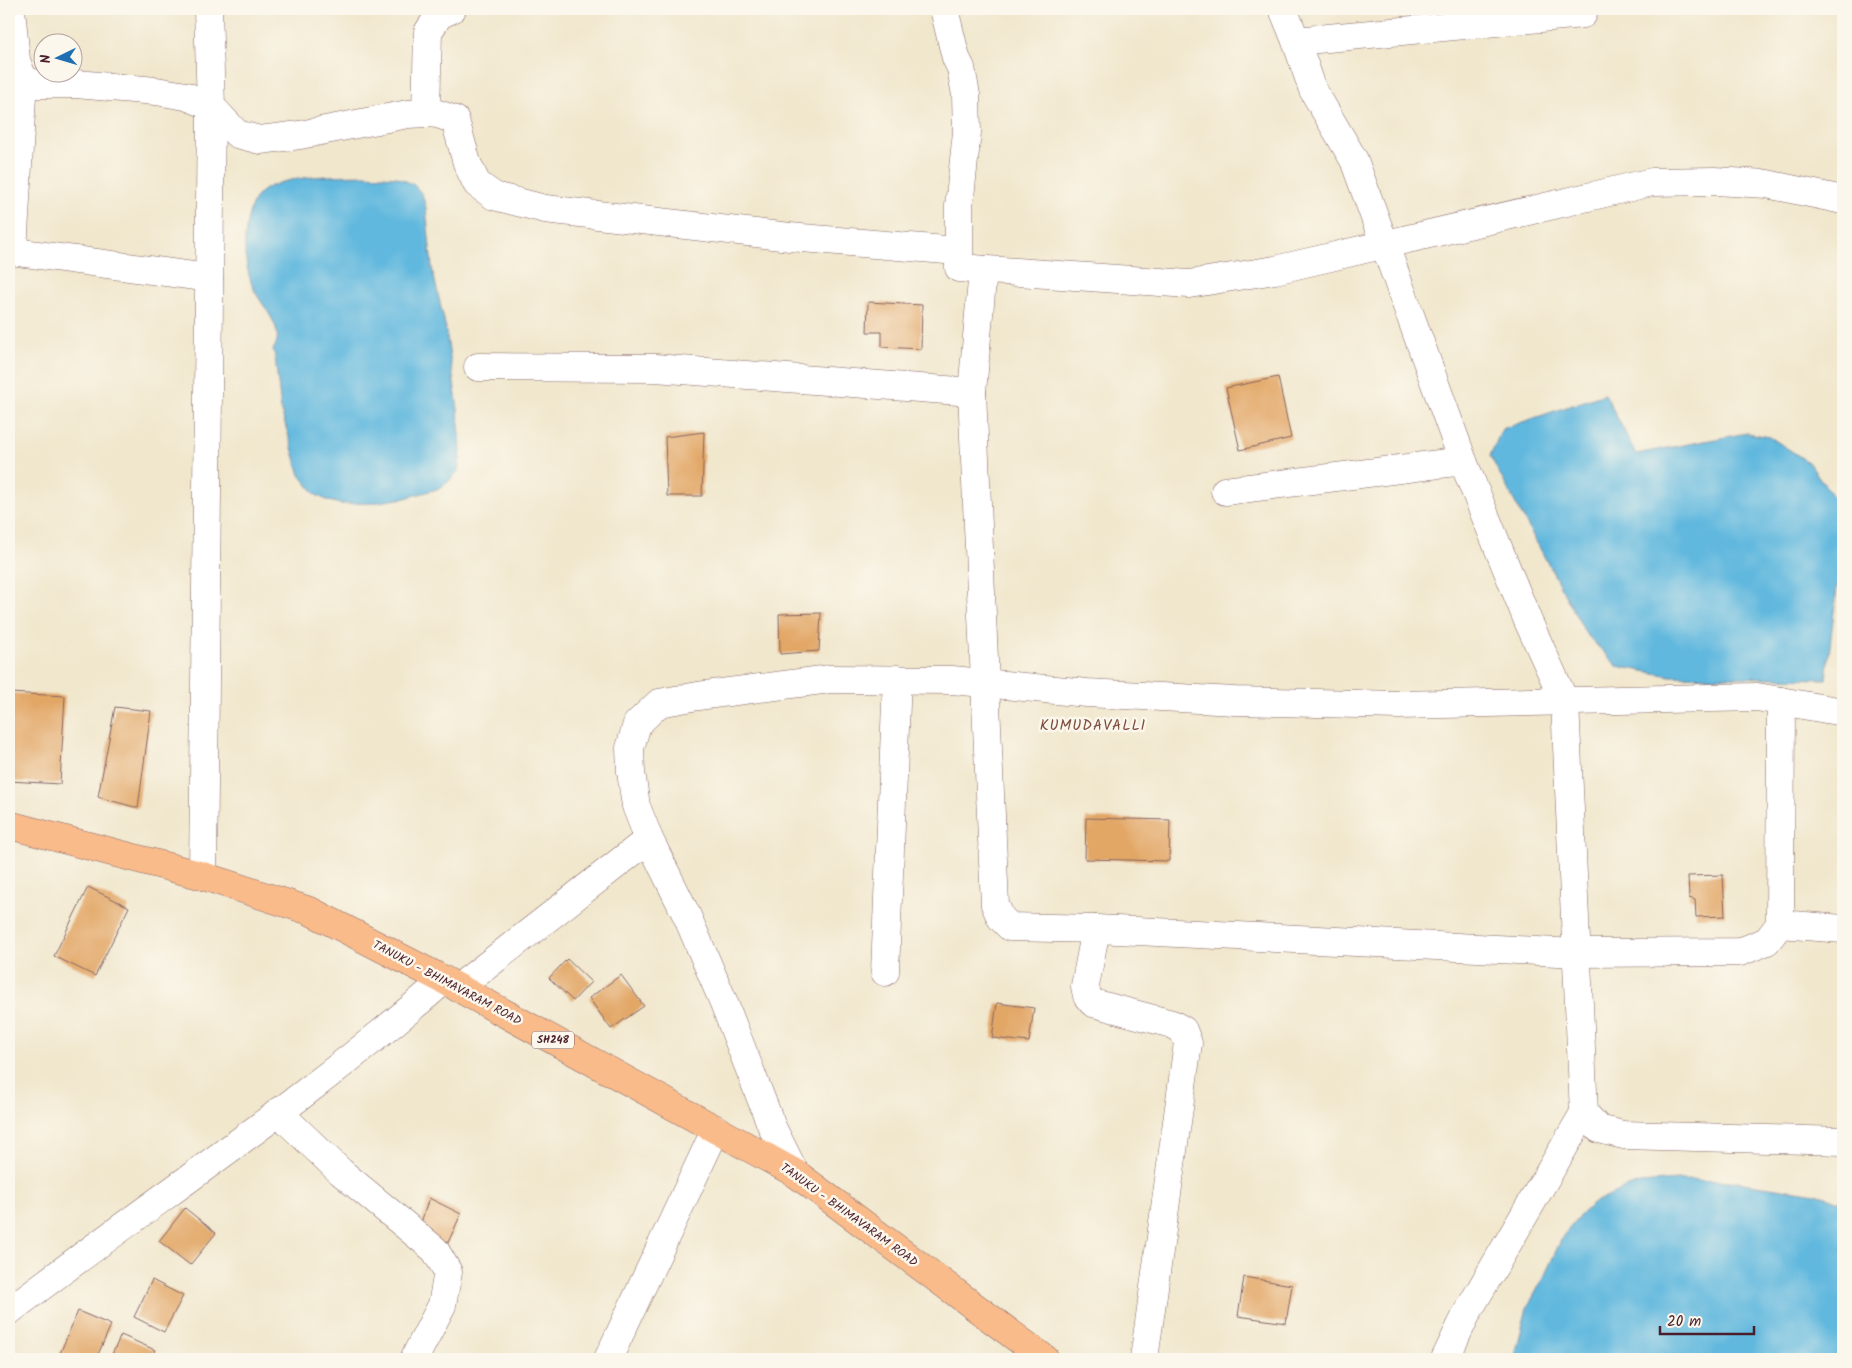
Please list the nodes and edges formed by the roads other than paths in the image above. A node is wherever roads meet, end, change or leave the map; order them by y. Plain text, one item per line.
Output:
1 (11, 9) edge
2 (208, 9) edge
3 (452, 9) edge
4 (944, 9) edge
5 (1283, 9) edge
6 (1583, 14) dead end
7 (1296, 41) junction
8 (23, 78) junction
9 (212, 106) junction
10 (426, 113) junction
11 (1843, 200) edge
12 (1383, 245) junction
13 (11, 251) edge
14 (958, 251) junction
15 (983, 270) junction
16 (209, 278) junction
17 (478, 367) dead end
18 (972, 392) junction
19 (1462, 461) junction
20 (1225, 491) dead end
21 (897, 680) junction
22 (984, 683) junction
23 (1781, 701) junction
24 (1564, 702) junction
25 (1843, 712) edge
26 (9, 825) edge
27 (649, 839) junction
28 (203, 876) junction
29 (1780, 924) junction
30 (1096, 929) junction
31 (1843, 929) edge
32 (1577, 953) junction
33 (885, 972) dead end
34 (451, 984) junction
35 (278, 1112) junction
36 (1584, 1114) junction
37 (716, 1130) junction
38 (1843, 1141) edge
39 (795, 1173) junction
40 (9, 1311) edge
41 (414, 1359) edge
42 (608, 1359) edge
43 (1045, 1359) edge
44 (1144, 1359) edge
45 (1445, 1359) edge

1 - 8 street
2 - 9 street
3 - 10 street
4 - 14 street
5 - 7 street
6 - 7 street
7 - 12 street
8 - 9 street
8 - 13 street
9 - 10 street
9 - 16 street
10 - 14 street
11 - 12 street
12 - 15 street
12 - 19 street
13 - 16 street
14 - 15 street
15 - 18 street
16 - 28 street
17 - 18 street
18 - 22 street
19 - 20 street
19 - 24 street
21 - 22 street
21 - 27 street
21 - 33 street
22 - 24 street
22 - 30 street
23 - 24 street
23 - 25 street
23 - 29 street
24 - 32 street
26 - 28 main road, TANUKU - BHIMAVARAM ROAD / SH248
27 - 34 street
27 - 39 street
28 - 34 main road, TANUKU - BHIMAVARAM ROAD / SH248
29 - 31 street
29 - 32 street
30 - 32 street
30 - 44 street
32 - 36 street
34 - 35 street
34 - 37 main road, TANUKU - BHIMAVARAM ROAD / SH248
35 - 40 street
35 - 41 street
36 - 38 street
36 - 45 street
37 - 39 main road, TANUKU - BHIMAVARAM ROAD / SH248
37 - 42 street
39 - 43 main road, TANUKU - BHIMAVARAM ROAD / SH248

